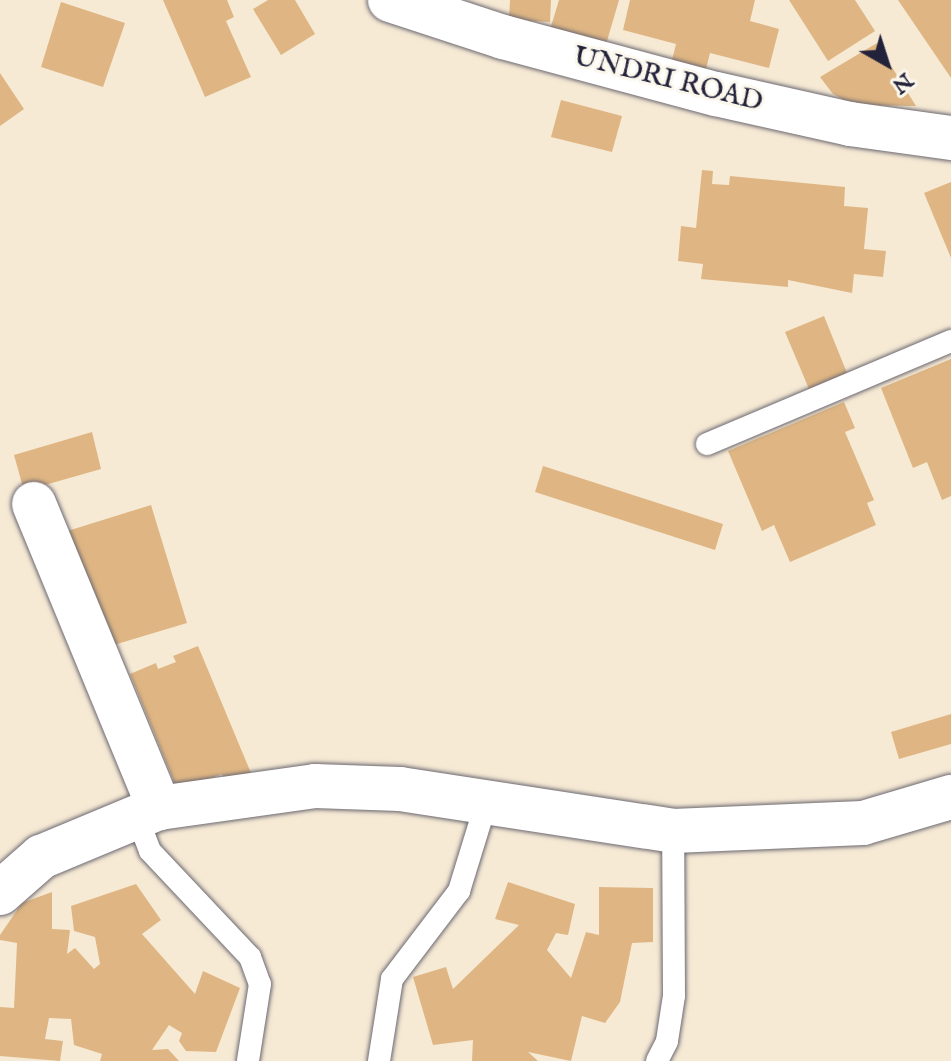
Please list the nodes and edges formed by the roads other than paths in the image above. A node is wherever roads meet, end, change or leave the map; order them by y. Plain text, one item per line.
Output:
1 (390, 0) edge
2 (951, 138) edge
3 (951, 341) edge
4 (707, 444) dead end
5 (34, 504) dead end
6 (951, 797) edge
7 (486, 803) junction
8 (148, 813) junction
9 (673, 831) junction
10 (0, 893) edge
11 (248, 1061) edge
12 (379, 1061) edge
13 (657, 1061) edge

1 - 2 street, UNDRI ROAD
3 - 4 lane
5 - 8 street
6 - 9 street
7 - 8 street
7 - 9 street
7 - 12 lane
8 - 10 street
8 - 11 lane
9 - 13 lane

